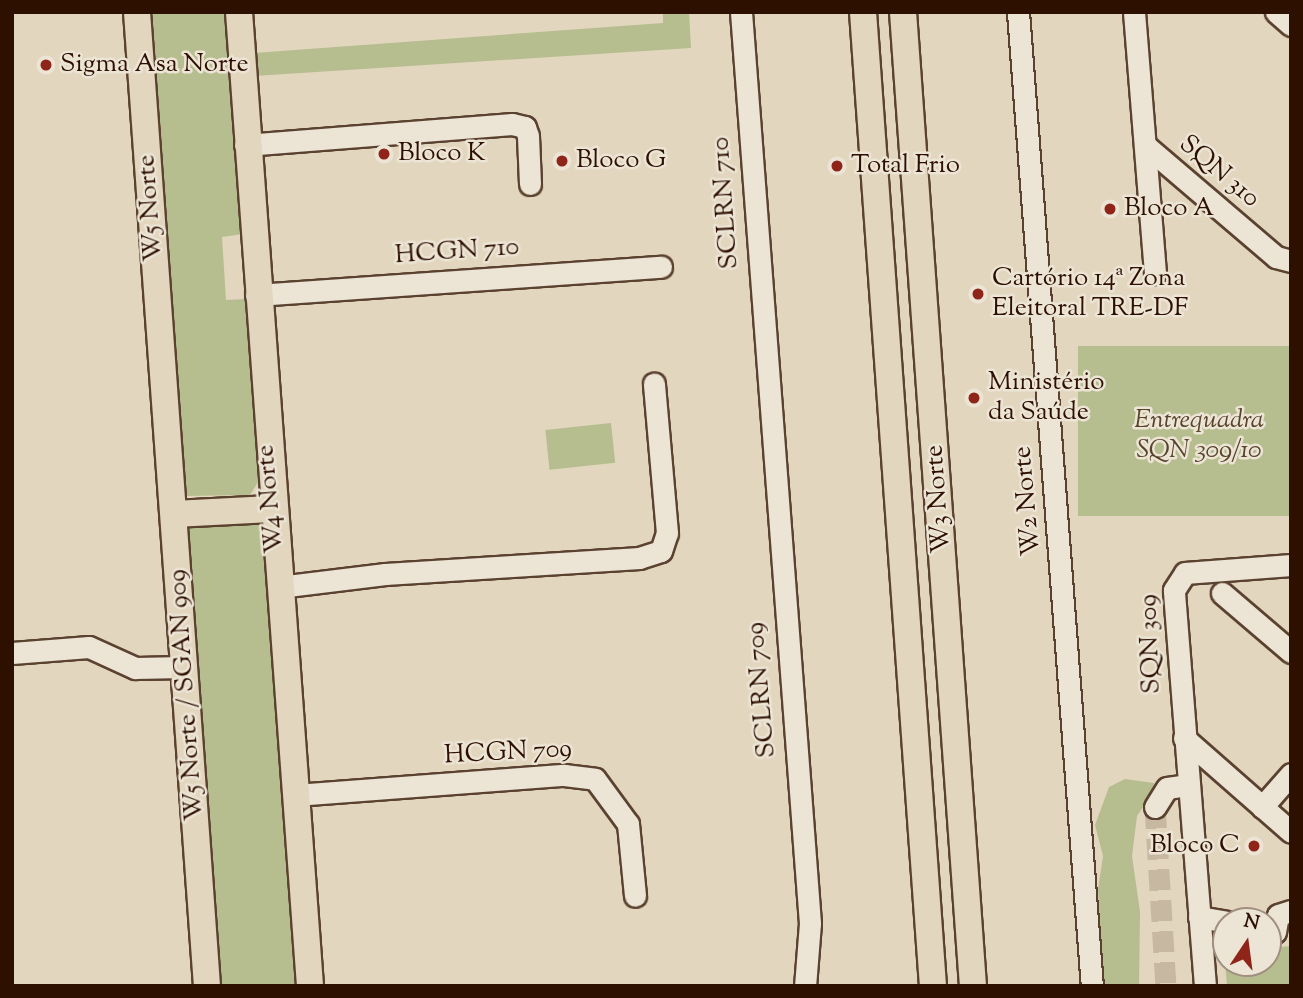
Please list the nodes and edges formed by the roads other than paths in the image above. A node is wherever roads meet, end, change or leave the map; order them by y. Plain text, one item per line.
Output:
1 (138, 12) edge
2 (239, 12) edge
3 (741, 12) edge
4 (863, 12) edge
5 (903, 12) edge
6 (1018, 12) edge
7 (1134, 12) edge
8 (1276, 12) edge
9 (1291, 25) edge
10 (245, 145) junction
11 (1146, 146) junction
12 (530, 184) dead end
13 (1291, 261) edge
14 (662, 267) dead end
15 (1154, 273) dead end
16 (256, 295) junction
17 (654, 384) dead end
18 (767, 390) joint
19 (165, 404) joint
20 (271, 509) junction
21 (174, 514) junction
22 (1291, 565) edge
23 (279, 587) junction
24 (1222, 593) dead end
25 (1291, 652) edge
26 (12, 653) edge
27 (184, 667) junction
28 (1184, 738) junction
29 (1291, 774) edge
30 (1189, 785) junction
31 (295, 795) junction
32 (1155, 807) dead end
33 (1262, 807) junction
34 (1291, 832) edge
35 (635, 897) dead end
36 (1199, 917) junction
37 (1212, 919) edge
38 (931, 956) junction
39 (972, 974) edge
40 (206, 986) edge
41 (310, 986) edge
42 (806, 986) edge
43 (933, 986) edge
44 (1092, 986) edge
45 (1205, 986) edge

1 - 19 main road, W5 Norte
2 - 10 main road, W4 Norte
3 - 18 street, SCLRN 710
4 - 38 main road, W3 Norte
5 - 39 main road, W3 Norte
6 - 44 street, W2 Norte
7 - 11 street, SQN 310
8 - 9 street
10 - 12 street
10 - 16 main road, W4 Norte
11 - 13 street, SQN 310
11 - 15 street, SQN 310
14 - 16 street, HCGN 710
16 - 20 main road, W4 Norte
17 - 23 street
18 - 42 street, SCLRN 709
19 - 21 main road, W5 Norte / SGAN 909
20 - 21 main road
20 - 23 main road, W4 Norte
21 - 27 main road, W5 Norte / SGAN 909
22 - 28 street, SQN 309
23 - 31 main road, W4 Norte
24 - 25 street
26 - 27 street
27 - 40 main road, W5 Norte / SGAN 909
28 - 30 street, SQN 309
28 - 33 street
29 - 33 street
30 - 32 street
30 - 36 street, SQN 309
31 - 35 street, HCGN 709
31 - 41 main road, W4 Norte
33 - 34 street
36 - 37 street
36 - 45 street, SQN 309
38 - 39 main road
38 - 43 main road, W3 Norte

